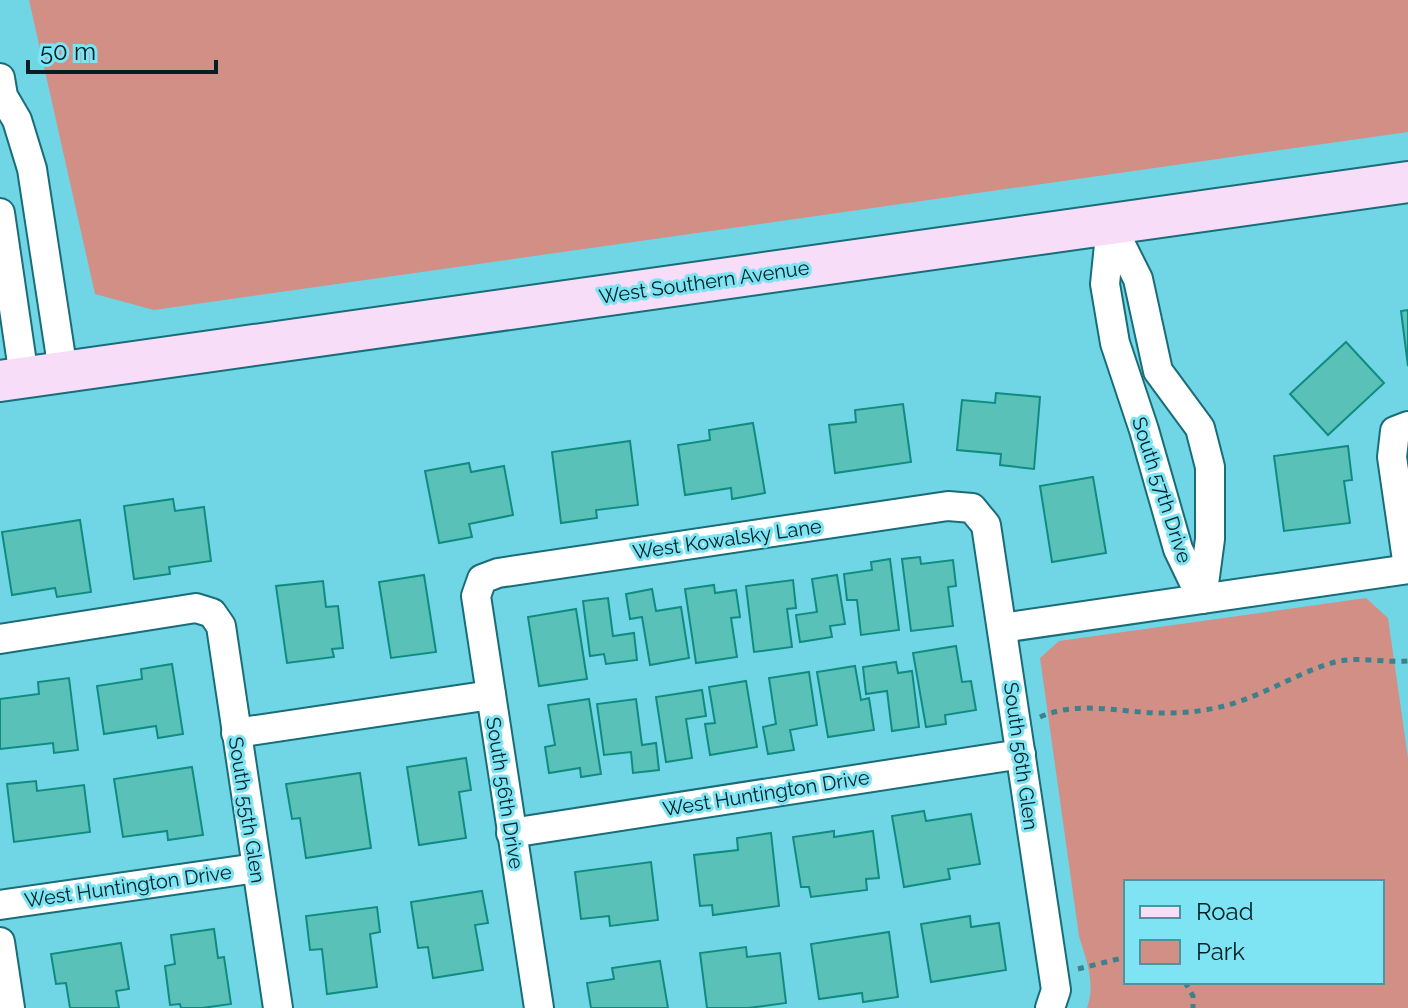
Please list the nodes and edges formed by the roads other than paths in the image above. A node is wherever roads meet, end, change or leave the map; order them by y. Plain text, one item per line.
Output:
1 (1, 92) edge
2 (1408, 182) edge
3 (39, 216) junction
4 (1, 218) edge
5 (1111, 225) junction
6 (63, 371) junction
7 (1158, 371) junction
8 (12, 379) edge
9 (1127, 386) junction
10 (1401, 429) edge
11 (972, 508) joint
12 (1408, 568) edge
13 (482, 579) joint
14 (1202, 599) junction
15 (1002, 628) junction
16 (0, 639) edge
17 (491, 695) junction
18 (236, 733) junction
19 (1019, 741) junction
20 (511, 833) junction
21 (256, 868) junction
22 (0, 905) edge
23 (0, 942) edge
24 (10, 1008) edge
25 (278, 1008) edge
26 (539, 1008) edge
27 (1050, 1008) edge

1 - 3 street
2 - 5 main road, West Southern Avenue
3 - 4 street
3 - 6 street
4 - 8 street
5 - 6 main road, West Southern Avenue
5 - 7 street, South 57th Drive
5 - 9 street, South 57th Drive
6 - 8 main road, West Southern Avenue
7 - 9 street
7 - 14 street, South 57th Drive
9 - 14 street, South 57th Drive
10 - 12 street
11 - 13 street, West Kowalsky Lane
11 - 15 street, South 56th Glen
12 - 14 street
13 - 17 street, South 56th Drive
14 - 15 street
15 - 19 street, South 56th Glen
16 - 18 street, South 55th Glen
17 - 18 street
17 - 20 street, South 56th Drive
18 - 21 street, South 55th Glen
19 - 20 street, West Huntington Drive
19 - 27 street, South 56th Glen
20 - 26 street, South 56th Drive
21 - 22 street, West Huntington Drive
21 - 25 street, South 55th Glen
23 - 24 street

